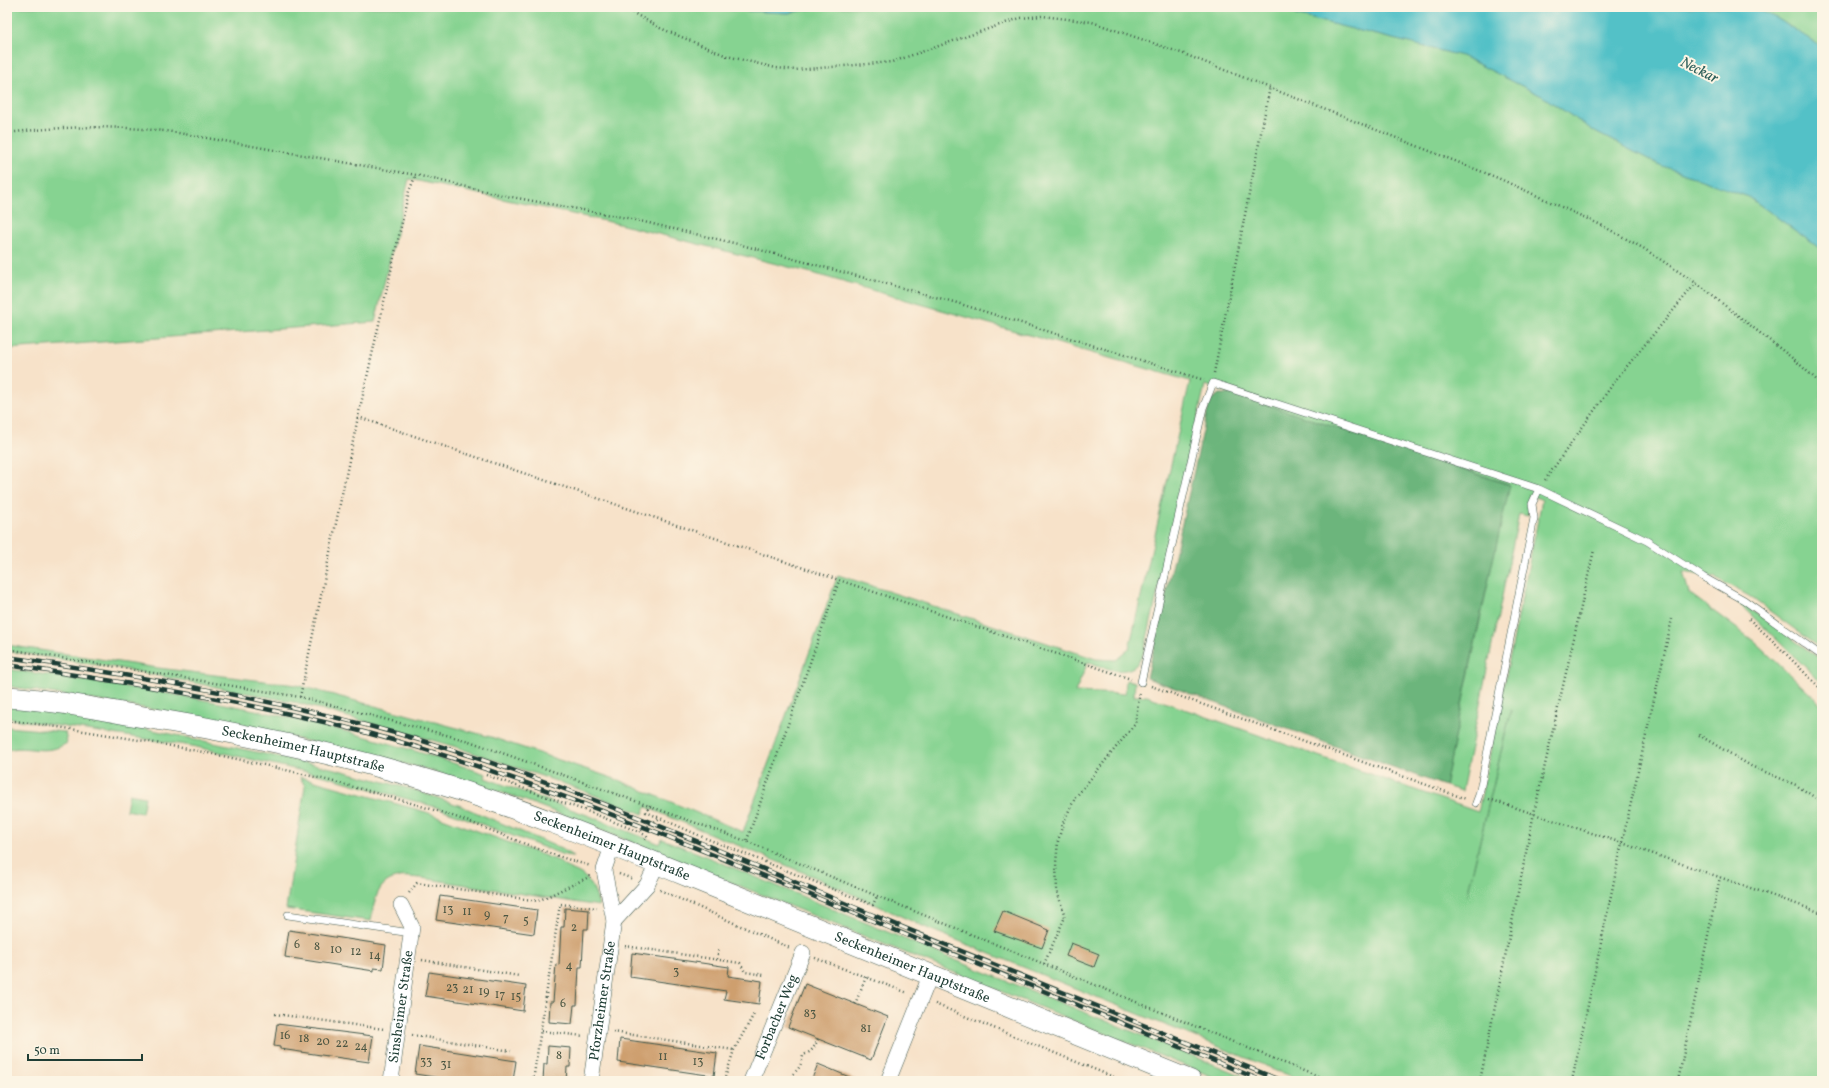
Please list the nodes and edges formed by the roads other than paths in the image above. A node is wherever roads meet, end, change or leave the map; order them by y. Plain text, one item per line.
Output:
1 (1539, 489) junction
2 (1822, 656) edge
3 (1141, 682) road end
4 (7, 697) edge
5 (1476, 803) road end
6 (612, 846) junction
7 (657, 864) junction
8 (401, 905) road end
9 (288, 915) dead end
10 (613, 915) junction
11 (411, 933) junction
12 (802, 953) road end
13 (930, 976) junction
14 (391, 1081) edge
15 (591, 1081) edge
16 (751, 1081) edge
17 (888, 1081) edge
18 (1191, 1081) edge

1 - 2 lane
1 - 3 lane
1 - 5 lane
4 - 6 main road, Seckenheimer Hauptstraße
6 - 7 main road, Seckenheimer Hauptstraße
6 - 10 street, Pforzheimer Straße
7 - 10 street, Pforzheimer Straße
7 - 13 main road, Seckenheimer Hauptstraße
8 - 11 street, Sinsheimer Straße
9 - 11 lane, Sinsheimer Straße
10 - 15 street, Pforzheimer Straße
11 - 14 street, Sinsheimer Straße
12 - 16 street, Forbacher Weg
13 - 17 street
13 - 18 main road, Seckenheimer Hauptstraße

